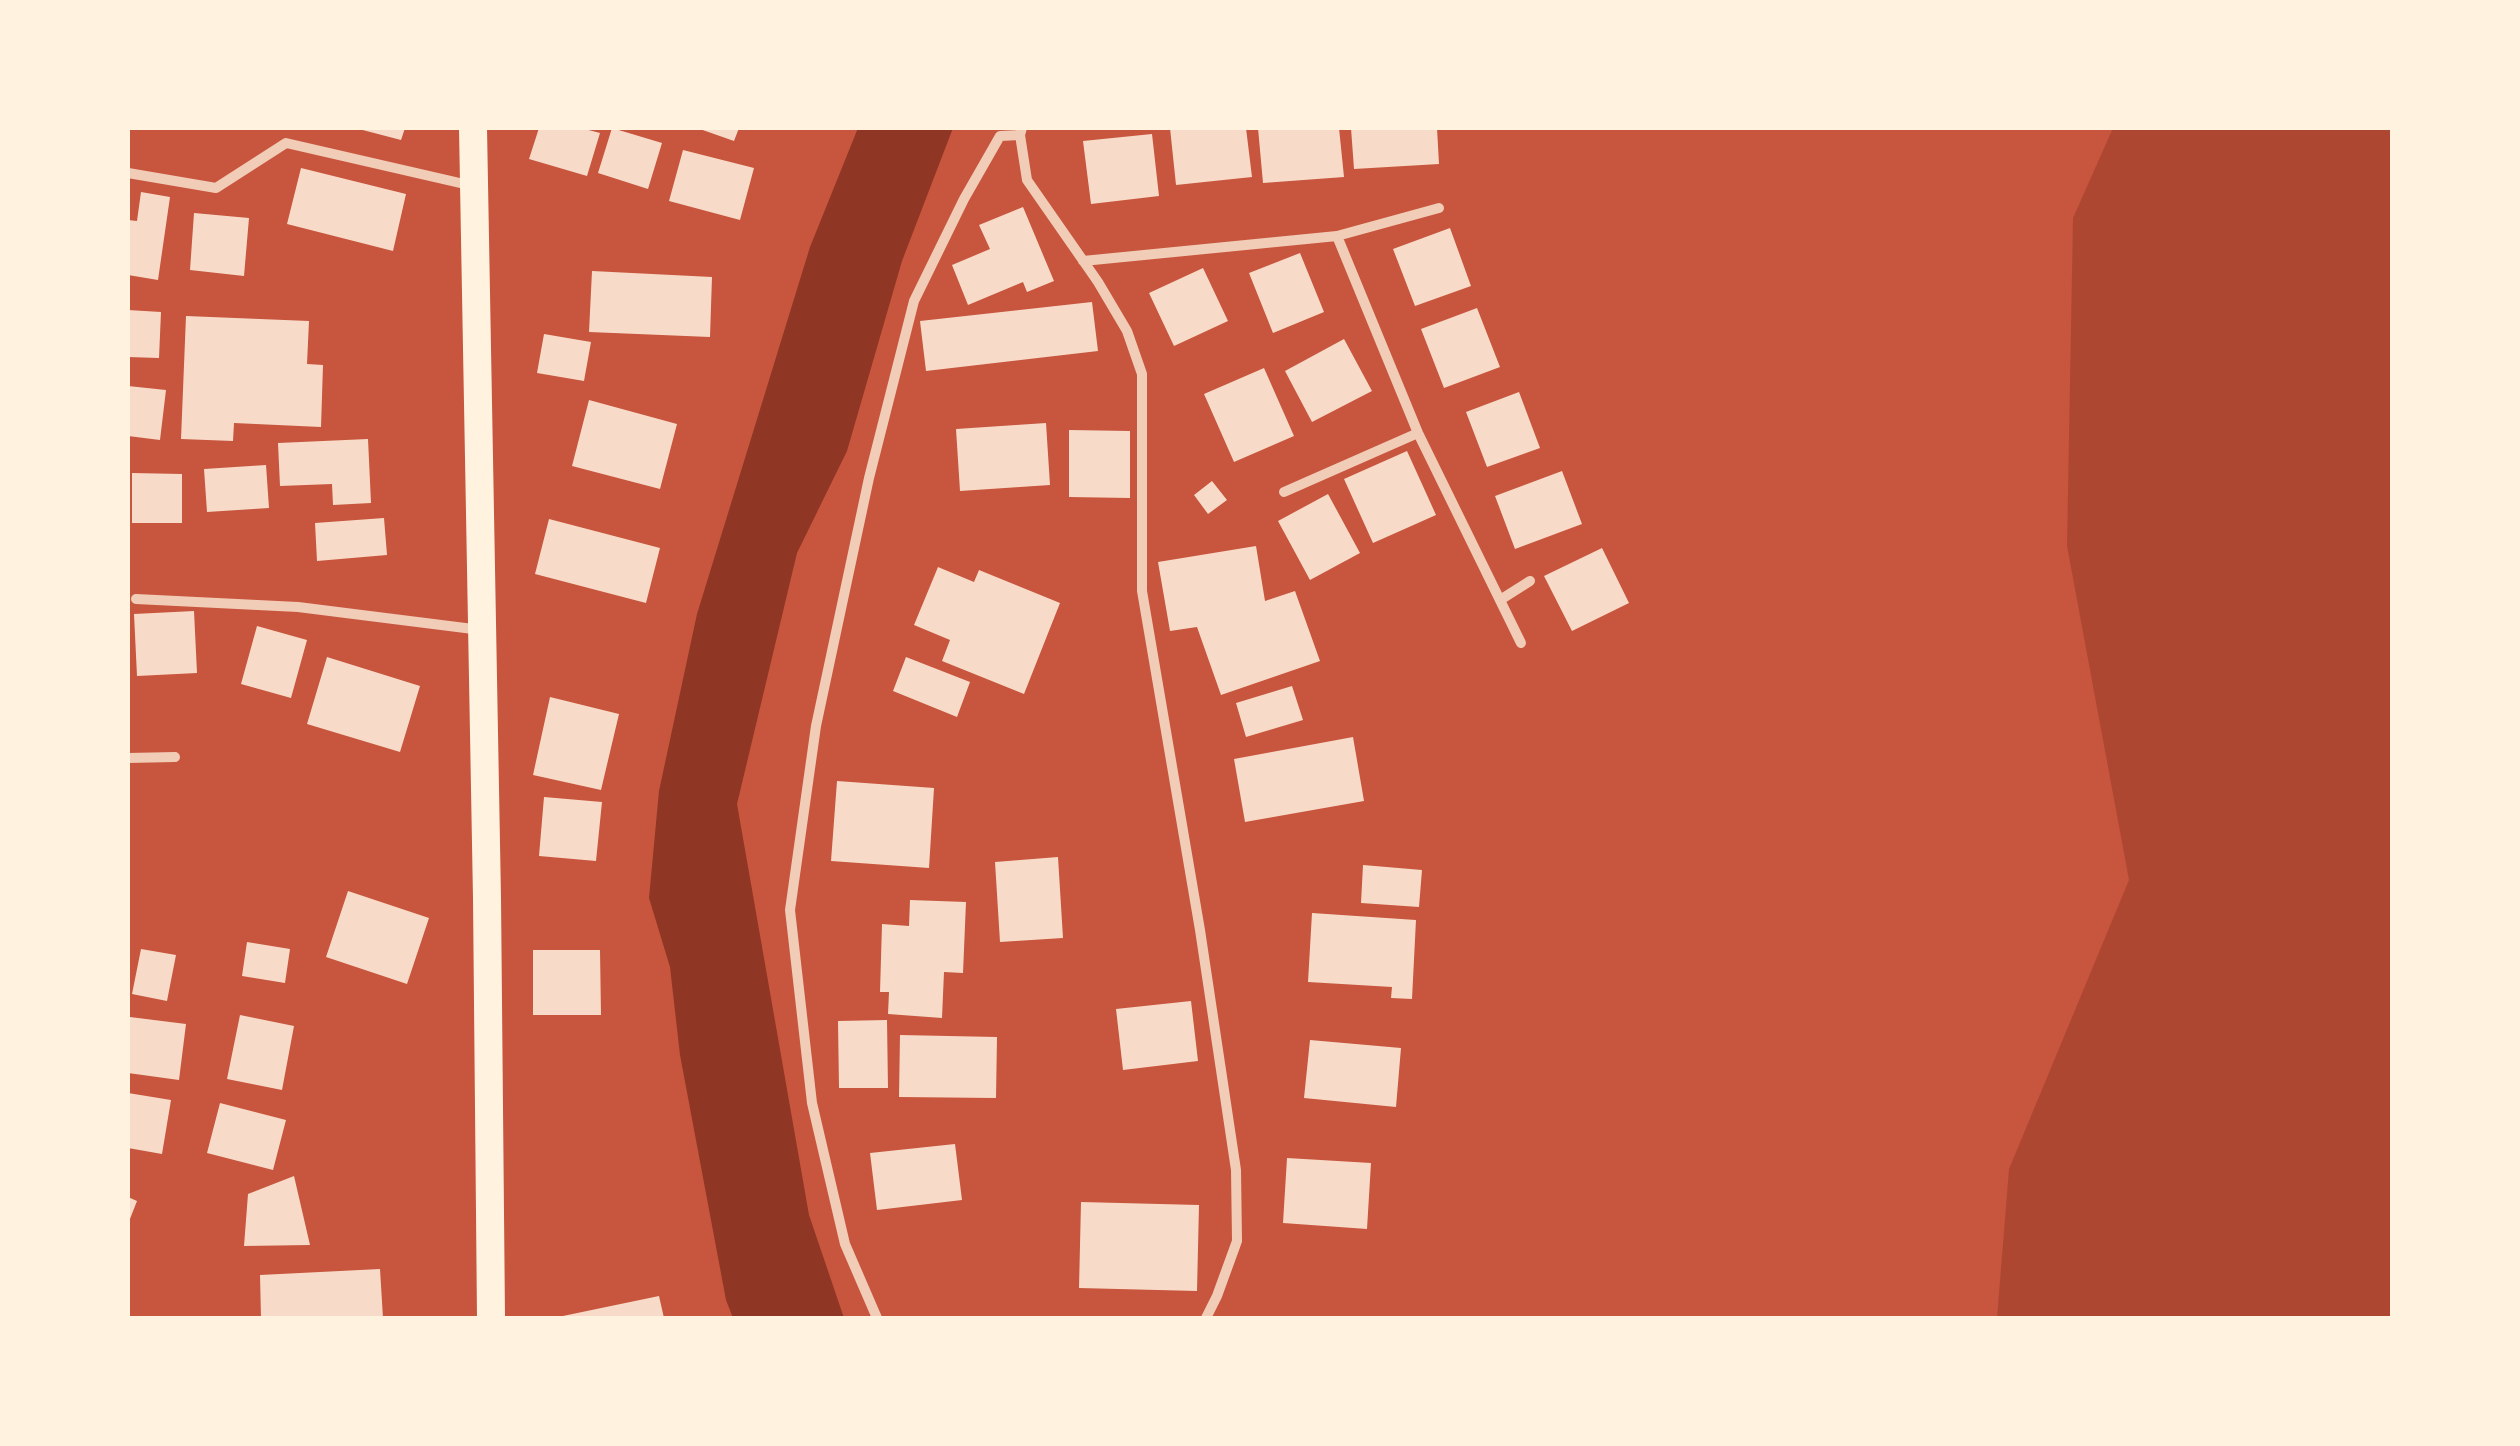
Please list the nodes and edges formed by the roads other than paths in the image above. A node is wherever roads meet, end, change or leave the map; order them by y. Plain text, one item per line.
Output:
1 (473, 128) edge
2 (1021, 131) edge
3 (128, 173) edge
4 (474, 186) junction
5 (1439, 208) dead end
6 (1337, 236) junction
7 (1083, 260) junction
8 (1418, 433) junction
9 (1284, 492) dead end
10 (1530, 581) dead end
11 (136, 599) dead end
12 (1500, 600) junction
13 (482, 630) junction
14 (1522, 643) dead end
15 (175, 757) dead end
16 (128, 758) edge
17 (491, 1318) edge
18 (877, 1318) edge
19 (1206, 1318) edge

1 - 4 highway
2 - 7 street
2 - 18 street
3 - 4 street
4 - 13 highway
5 - 6 street
6 - 7 street
6 - 8 street
7 - 19 street
8 - 9 street
8 - 12 street
10 - 12 street
11 - 13 street
12 - 14 street
13 - 17 highway
15 - 16 street

